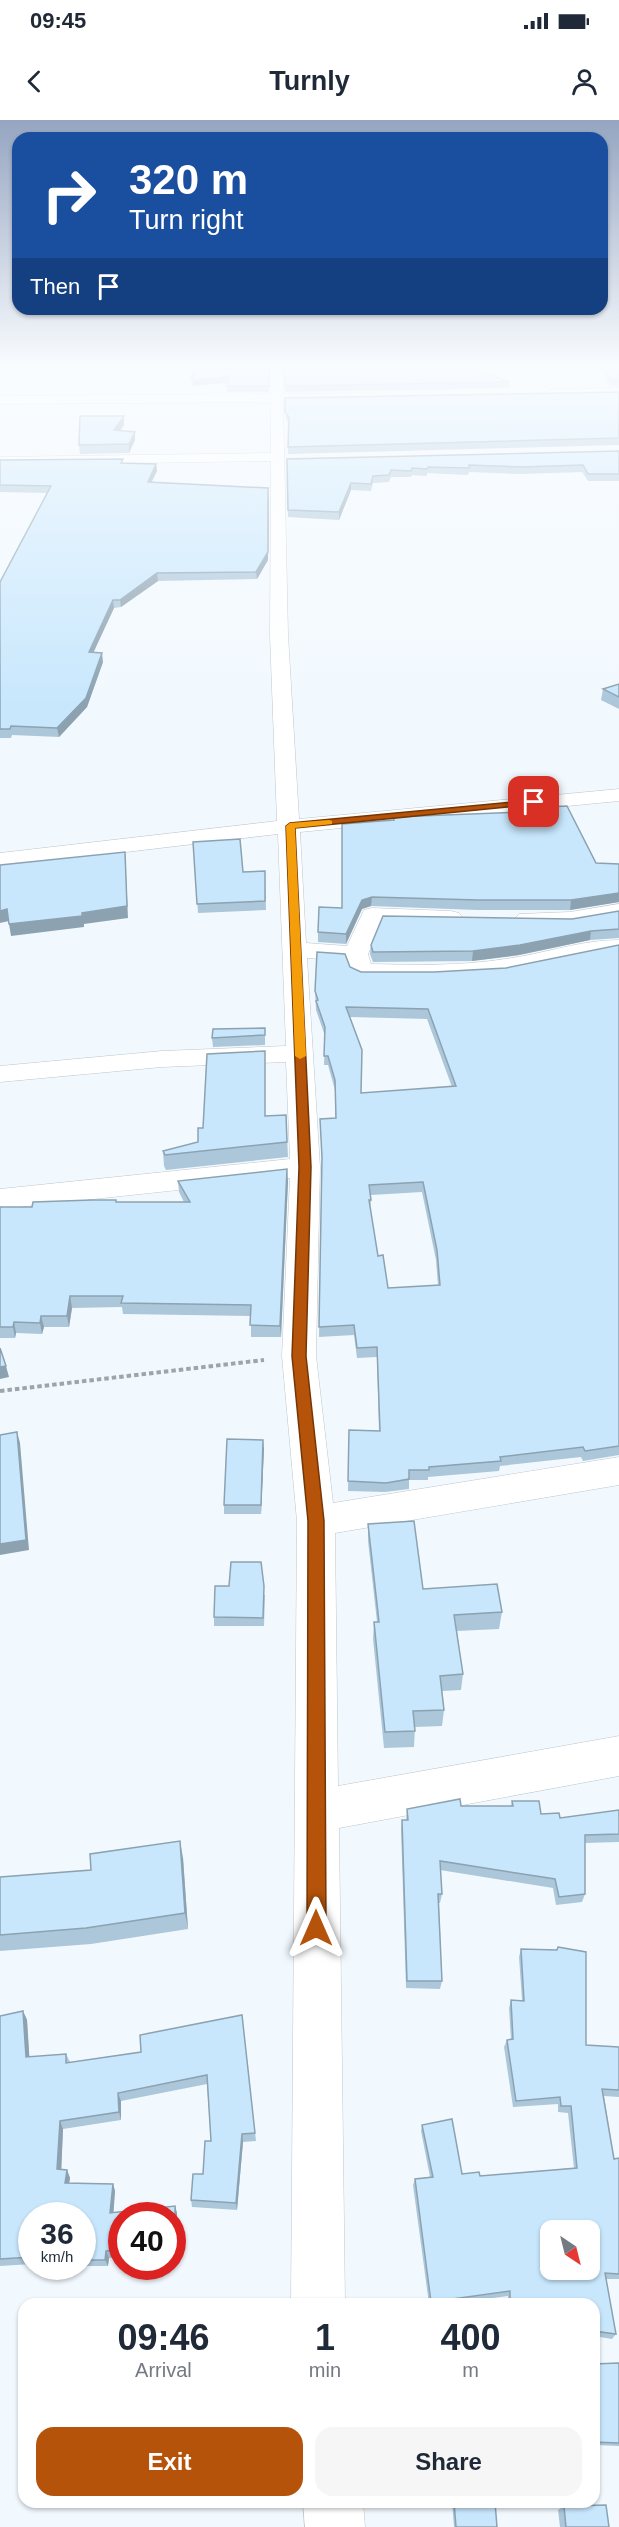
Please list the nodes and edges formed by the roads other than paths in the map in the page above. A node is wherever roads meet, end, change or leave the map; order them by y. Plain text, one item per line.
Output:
1 (281, 480) edge
2 (619, 795) edge
3 (290, 826) junction
4 (0, 860) edge
5 (619, 911) edge
6 (619, 947) edge
7 (296, 950) junction
8 (356, 954) junction
9 (300, 1053) junction
10 (0, 1074) edge
11 (305, 1167) junction
12 (0, 1199) edge
13 (619, 1471) edge
14 (316, 1521) junction
15 (619, 1756) edge
16 (316, 1810) junction
17 (318, 2298) edge
18 (333, 2508) edge
19 (335, 2527) edge

1 - 3 street
2 - 3 street
3 - 4 street
3 - 7 street
5 - 8 street
6 - 8 street
7 - 8 street
7 - 9 street
9 - 10 street
9 - 11 street
11 - 12 street
11 - 14 street
13 - 14 street
14 - 16 street
15 - 16 street
16 - 17 street
18 - 19 street

